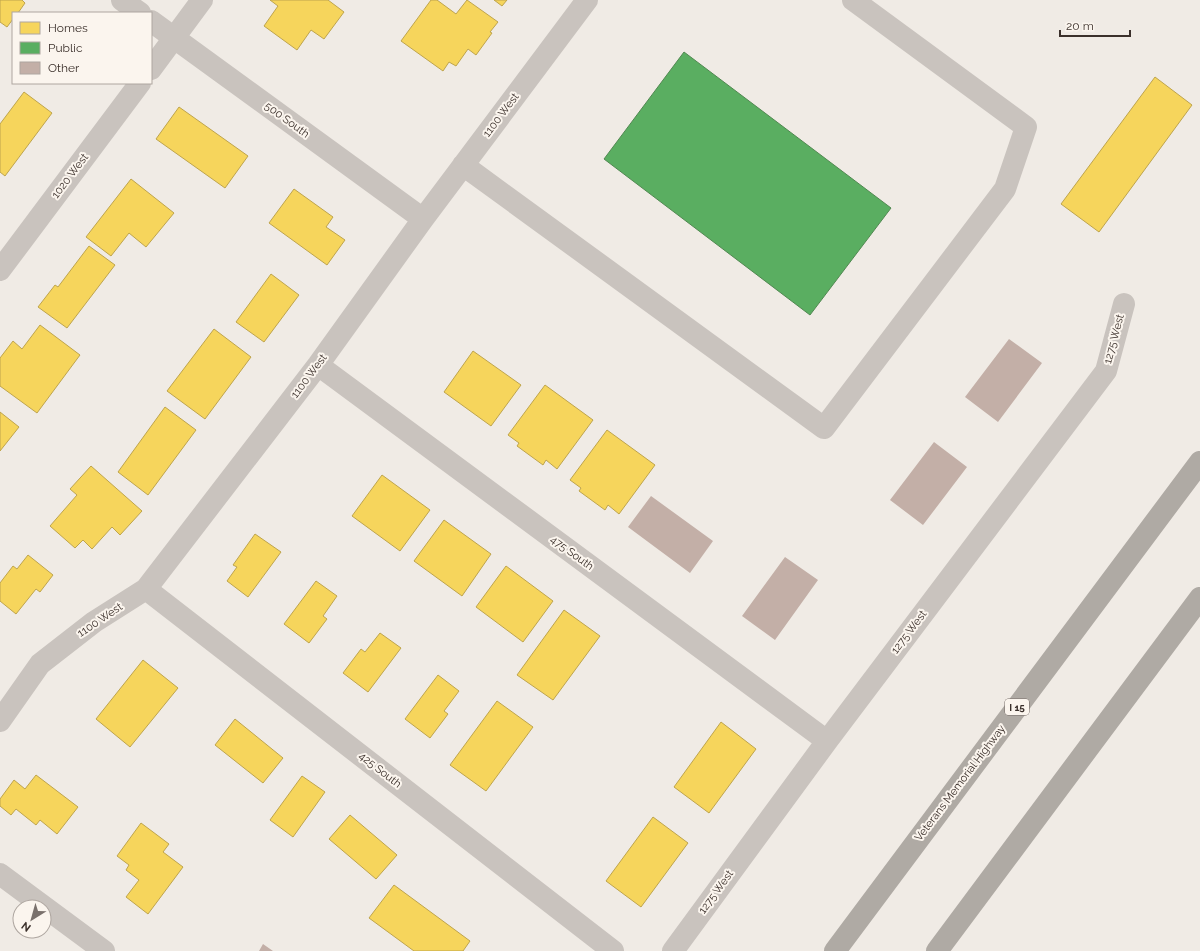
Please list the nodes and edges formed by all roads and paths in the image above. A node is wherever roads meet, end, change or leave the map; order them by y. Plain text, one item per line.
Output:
1 (122, 0) edge
2 (202, 0) edge
3 (587, 0) edge
4 (854, 0) edge
5 (139, 12) edge
6 (152, 22) edge
7 (174, 38) junction
8 (152, 68) edge
9 (139, 84) edge
10 (463, 166) junction
11 (423, 219) junction
12 (0, 270) edge
13 (1124, 304) dead end
14 (318, 365) junction
15 (1200, 462) edge
16 (146, 590) junction
17 (1200, 598) edge
18 (0, 721) edge
19 (827, 741) junction
20 (0, 874) edge
21 (104, 951) edge
22 (613, 951) edge
23 (673, 951) edge
24 (835, 951) edge
25 (937, 951) edge

1 - 5 street
2 - 7 street
3 - 10 street, 1100 West
4 - 10 street
6 - 7 street, 500 South
7 - 8 street
7 - 11 street, 500 South
9 - 12 street, 1020 West
10 - 11 street, 1100 West
11 - 14 street, 1100 West
13 - 19 street, 1275 West
14 - 16 street, 1100 West
14 - 19 street, 475 South
15 - 24 highway, Veterans Memorial Highway / I 15
16 - 18 street, 1100 West
16 - 22 street, 425 South
17 - 25 highway
19 - 23 street, 1275 West
20 - 21 street

